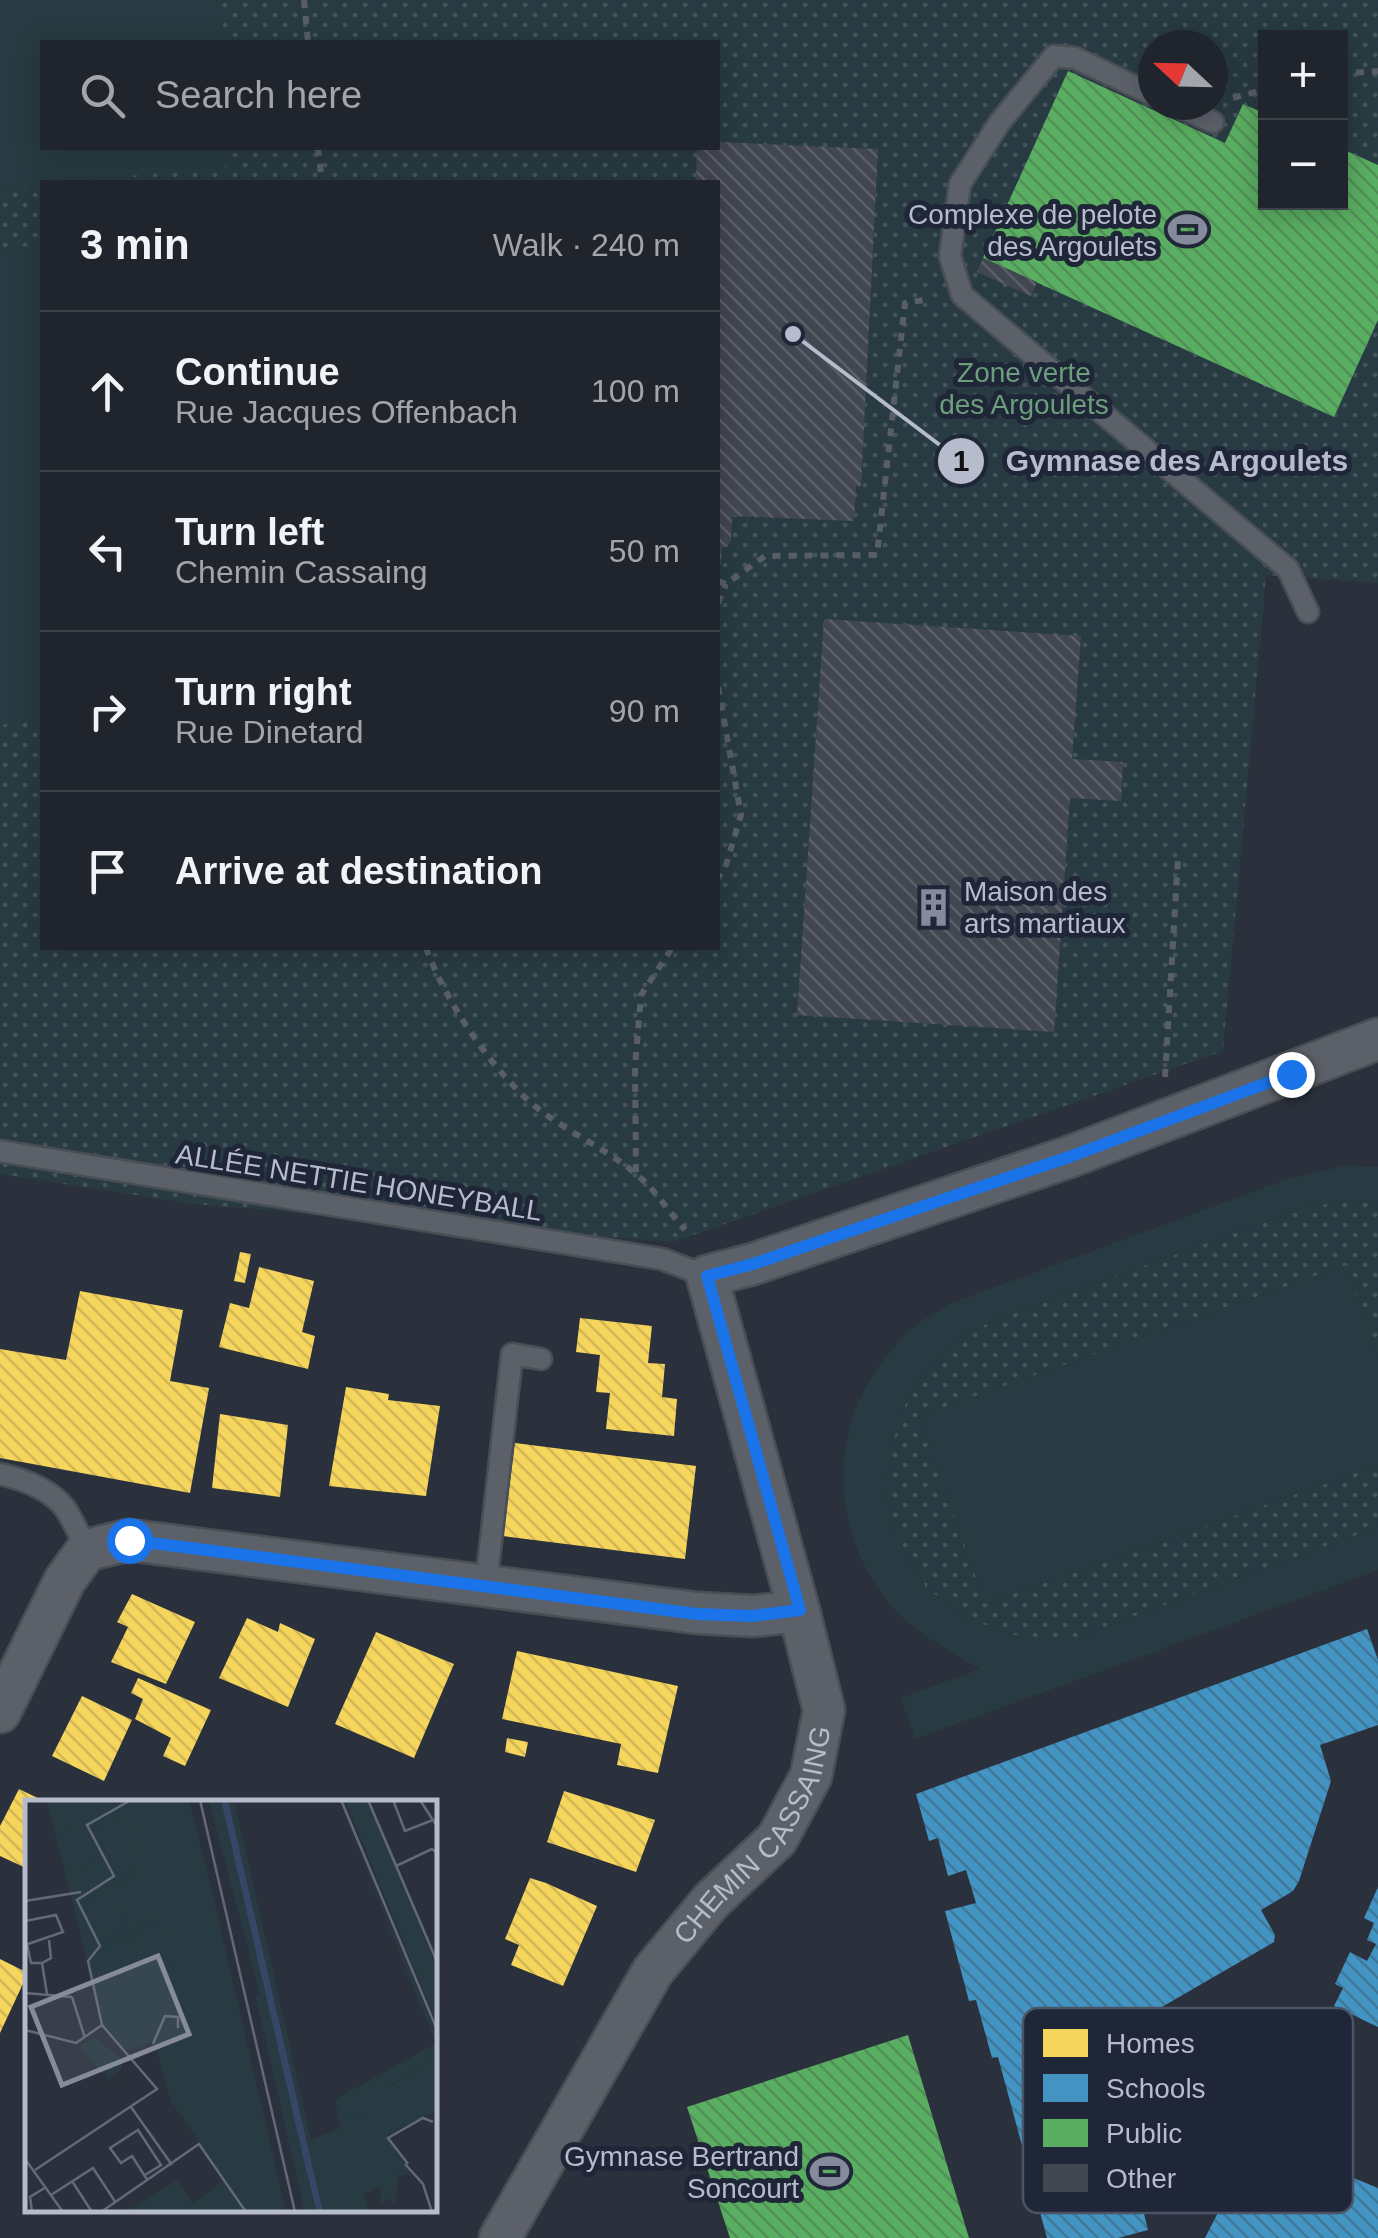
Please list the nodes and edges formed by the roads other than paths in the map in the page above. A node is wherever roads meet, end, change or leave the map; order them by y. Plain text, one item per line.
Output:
1 (1138, 88) edge
2 (1209, 120) edge
3 (1213, 122) dead end
4 (1308, 612) dead end
5 (1378, 1040) edge
6 (0, 1151) edge
7 (707, 1276) junction
8 (541, 1359) dead end
9 (0, 1474) edge
10 (87, 1550) junction
11 (486, 1585) junction
12 (800, 1610) junction
13 (0, 1712) edge
14 (500, 2238) edge

1 - 4 lane
2 - 3 lane
5 - 7 street
6 - 7 lane, ALLÉE NETTIE HONEYBALL
7 - 12 street, CHEMIN CASSAING
8 - 11 lane
9 - 10 lane
10 - 11 street
10 - 13 street
11 - 12 street
12 - 14 street, CHEMIN CASSAING

